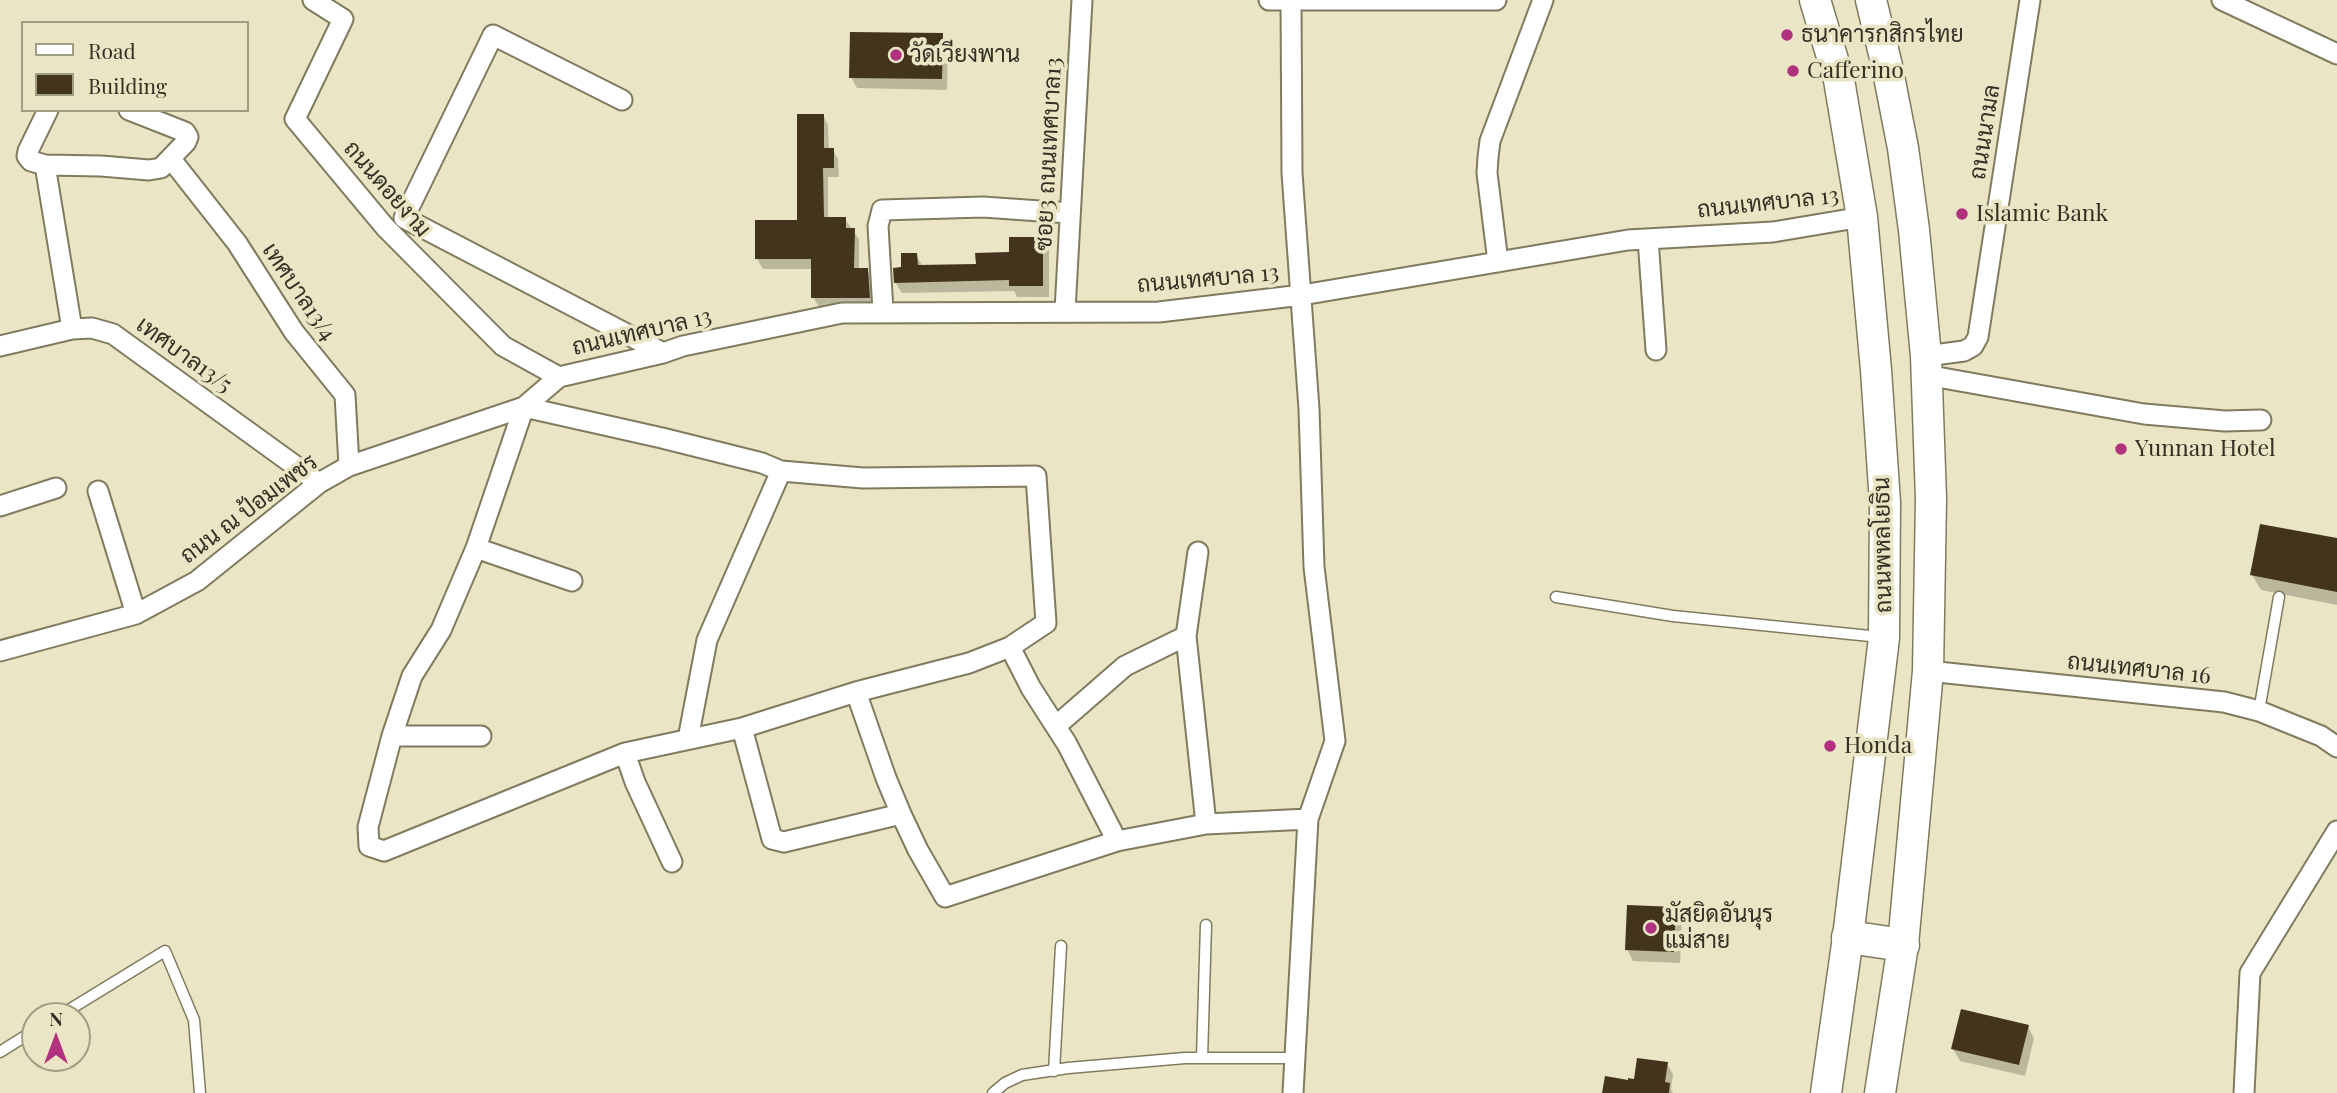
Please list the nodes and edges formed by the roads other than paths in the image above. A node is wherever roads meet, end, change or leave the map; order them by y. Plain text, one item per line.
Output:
1 (313, 0) edge
2 (1082, 0) edge
3 (1269, 0) edge
4 (1496, 0) edge
5 (1543, 0) edge
6 (1815, 0) edge
7 (1871, 0) edge
8 (2031, 0) edge
9 (2222, 0) edge
10 (1292, 1) edge
11 (2337, 54) edge
12 (622, 100) dead end
13 (46, 112) edge
14 (134, 112) edge
15 (171, 159) junction
16 (45, 165) junction
17 (1069, 213) junction
18 (1862, 218) junction
19 (1648, 239) junction
20 (1498, 262) junction
21 (1302, 295) junction
22 (883, 311) junction
23 (1065, 311) junction
24 (72, 329) junction
25 (0, 346) edge
26 (1656, 350) dead end
27 (663, 352) junction
28 (1926, 365) junction
29 (559, 377) junction
30 (524, 407) junction
31 (2261, 420) dead end
32 (349, 466) junction
33 (781, 471) junction
34 (320, 483) junction
35 (56, 488) dead end
36 (98, 491) dead end
37 (0, 506) edge
38 (476, 548) junction
39 (1198, 552) dead end
40 (572, 581) dead end
41 (1556, 597) dead end
42 (2279, 597) dead end
43 (136, 614) junction
44 (1186, 636) junction
45 (1884, 638) junction
46 (1010, 647) junction
47 (0, 652) edge
48 (1928, 671) junction
49 (856, 692) junction
50 (2259, 711) junction
51 (1056, 726) junction
52 (742, 728) junction
53 (392, 736) junction
54 (481, 736) dead end
55 (688, 739) junction
56 (2337, 747) edge
57 (625, 753) junction
58 (901, 814) junction
59 (1308, 819) junction
60 (1206, 824) junction
61 (2337, 831) edge
62 (1117, 841) junction
63 (672, 862) dead end
64 (1206, 925) dead end
65 (1848, 937) junction
66 (1903, 945) junction
67 (1061, 946) dead end
68 (82, 1002) edge
69 (21, 1039) edge
70 (0, 1052) edge
71 (1202, 1058) junction
72 (1295, 1058) junction
73 (1054, 1070) junction
74 (200, 1093) edge
75 (993, 1093) edge
76 (1293, 1093) edge
77 (1826, 1093) edge
78 (1880, 1093) edge
79 (2244, 1093) edge

1 - 29 street, ถนนดอยงาม
2 - 17 street, ซอย3 ถนนเทศบาล13
3 - 10 street
4 - 10 street
5 - 20 street
6 - 18 main road, ถนนพหลโยธิน
7 - 28 main road, ถนนพหลโยธิน
8 - 28 street, ถนนนามล
9 - 11 street
10 - 21 street
12 - 27 street
13 - 16 street
14 - 15 street
15 - 16 street
15 - 32 street, เทศบาล13/4
16 - 24 street
17 - 22 street
17 - 23 street, ซอย3 ถนนเทศบาล13
18 - 19 street, ถนนเทศบาล 13
18 - 45 main road, ถนนพหลโยธิน
19 - 20 street, ถนนเทศบาล 13
19 - 26 street
20 - 21 street, ถนนเทศบาล 13
21 - 23 street, ถนนเทศบาล 13
21 - 59 street
22 - 23 street, ถนนเทศบาล 13
22 - 27 street, ถนนเทศบาล 13
24 - 25 street, เทศบาล13/5
24 - 34 street, เทศบาล13/5
27 - 29 street, ถนนเทศบาล 13
28 - 31 street
28 - 48 main road, ถนนพหลโยธิน
29 - 30 street, ถนน ณ ป้อมเพชร
30 - 32 street, ถนน ณ ป้อมเพชร
30 - 33 street
30 - 38 street
32 - 34 street, ถนน ณ ป้อมเพชร
33 - 46 street
33 - 55 street
34 - 43 street, ถนน ณ ป้อมเพชร
35 - 37 street
36 - 43 street
38 - 40 street
38 - 53 street
39 - 44 street
41 - 45 lane
42 - 50 lane
43 - 47 street, ถนน ณ ป้อมเพชร
44 - 51 street
44 - 60 street
45 - 65 main road, ถนนพหลโยธิน
46 - 49 street
46 - 51 street
48 - 50 street, ถนนเทศบาล 16
48 - 66 main road, ถนนพหลโยธิน
49 - 52 street
49 - 58 street
50 - 56 street, ถนนเทศบาล 16
51 - 62 street
52 - 55 street
52 - 58 street
53 - 54 street
53 - 57 street
55 - 57 street
57 - 63 street
58 - 62 street
59 - 60 street
59 - 72 street
60 - 62 street
61 - 79 street
64 - 71 lane
65 - 66 highway
65 - 77 main road, ถนนพหลโยธิน
66 - 78 main road, ถนนพหลโยธิน
67 - 73 lane
68 - 74 lane
69 - 70 lane
71 - 72 lane
71 - 73 lane
72 - 76 street
73 - 75 lane

